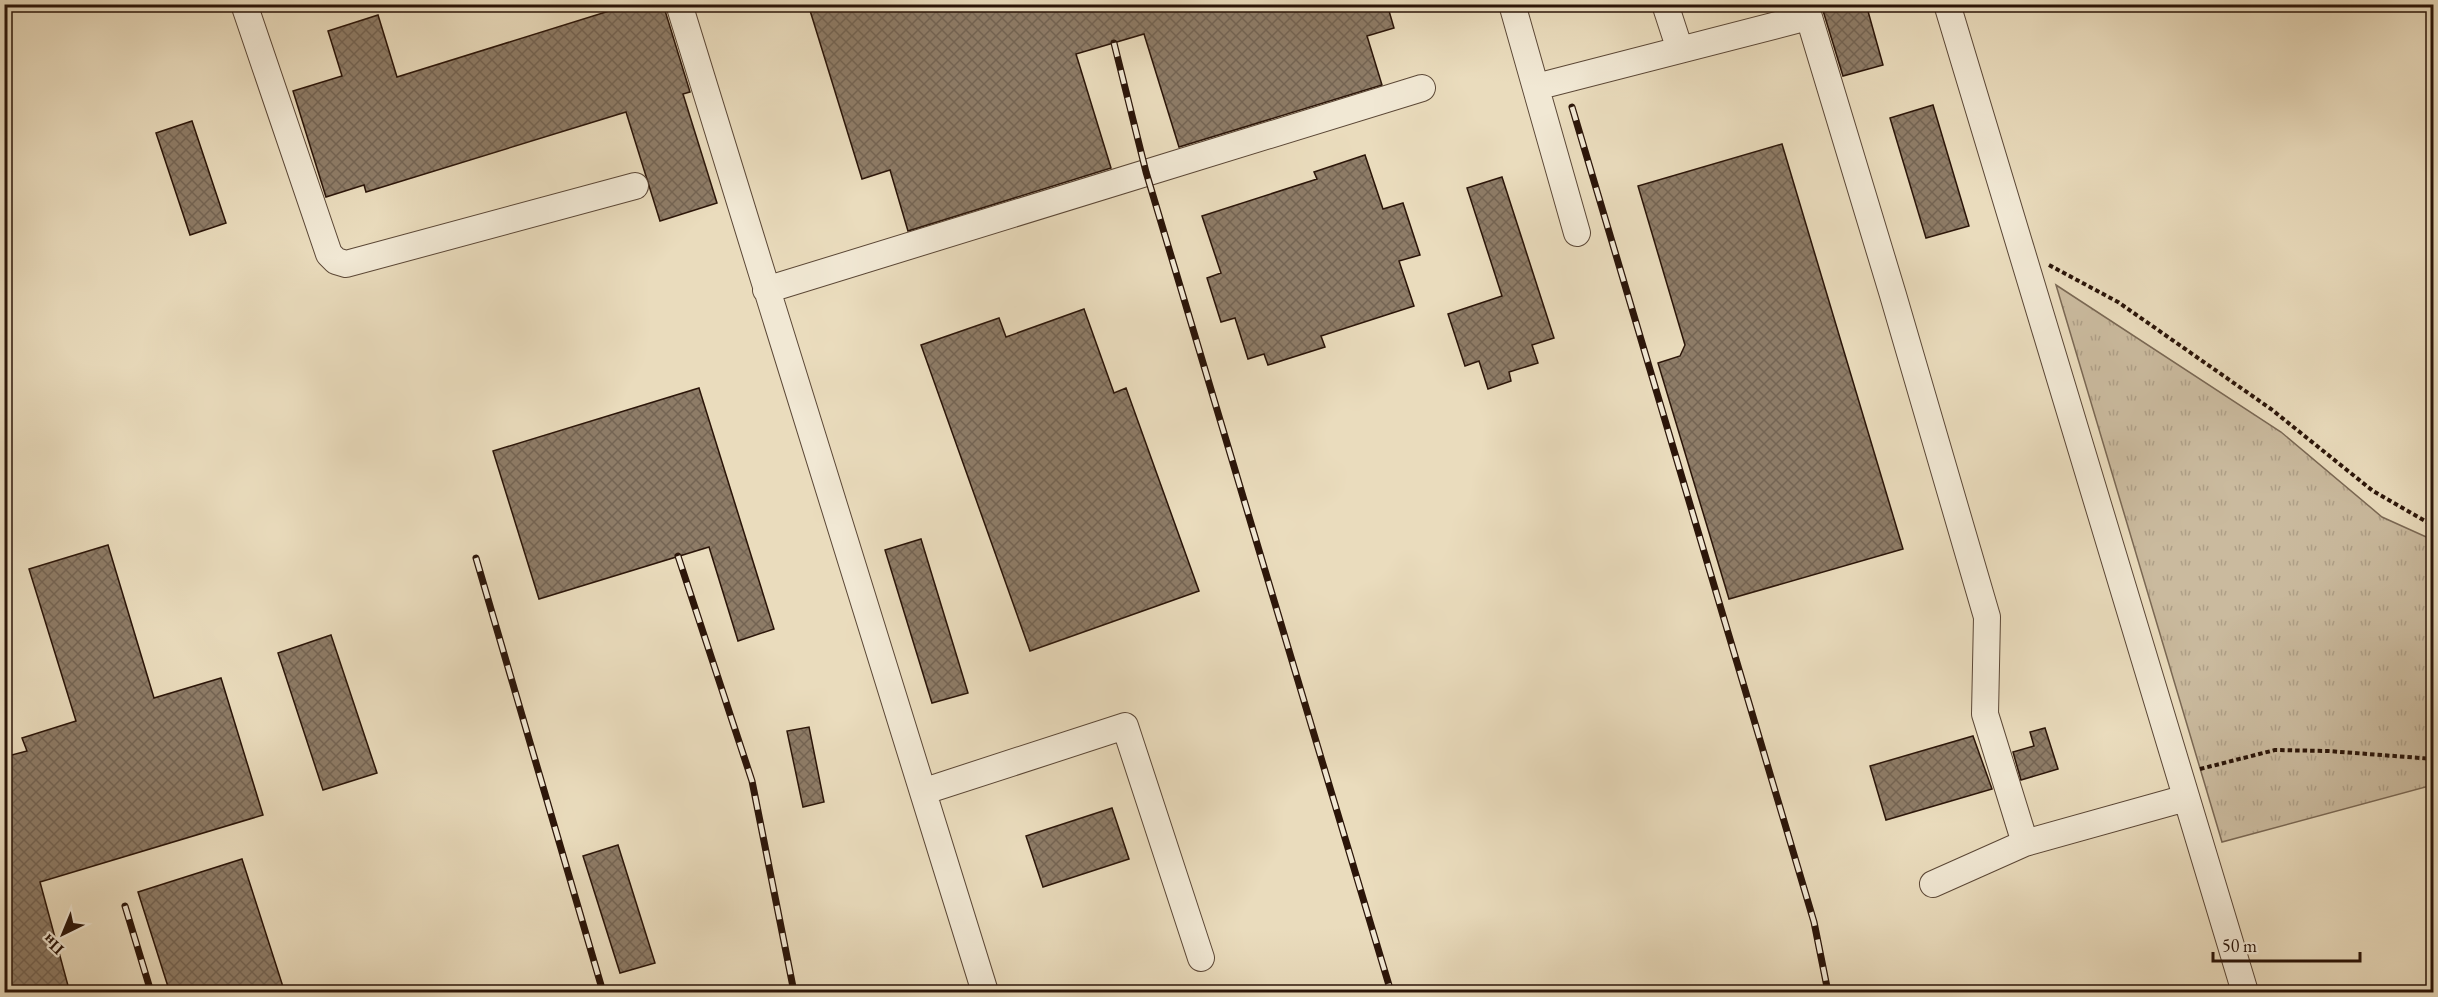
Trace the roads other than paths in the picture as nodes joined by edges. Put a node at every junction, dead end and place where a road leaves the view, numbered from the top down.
1 (243, 4) edge
2 (679, 4) edge
3 (1512, 4) edge
4 (1665, 4) edge
5 (1947, 4) edge
6 (1806, 11) edge
7 (1680, 50) junction
8 (1536, 87) junction
9 (1422, 88) dead end
10 (635, 186) dead end
11 (1576, 233) dead end
12 (766, 290) junction
13 (2183, 786) junction
14 (925, 791) junction
15 (2025, 843) junction
16 (1933, 884) dead end
17 (1201, 958) dead end
18 (986, 993) edge
19 (2245, 993) edge

1 - 10 lane
2 - 12 lane
3 - 8 lane
4 - 7 lane
5 - 13 lane
6 - 7 lane
6 - 15 lane
7 - 8 lane
8 - 11 lane
9 - 12 lane
12 - 14 lane
13 - 15 lane
13 - 19 lane
14 - 17 lane
14 - 18 lane
15 - 16 lane

